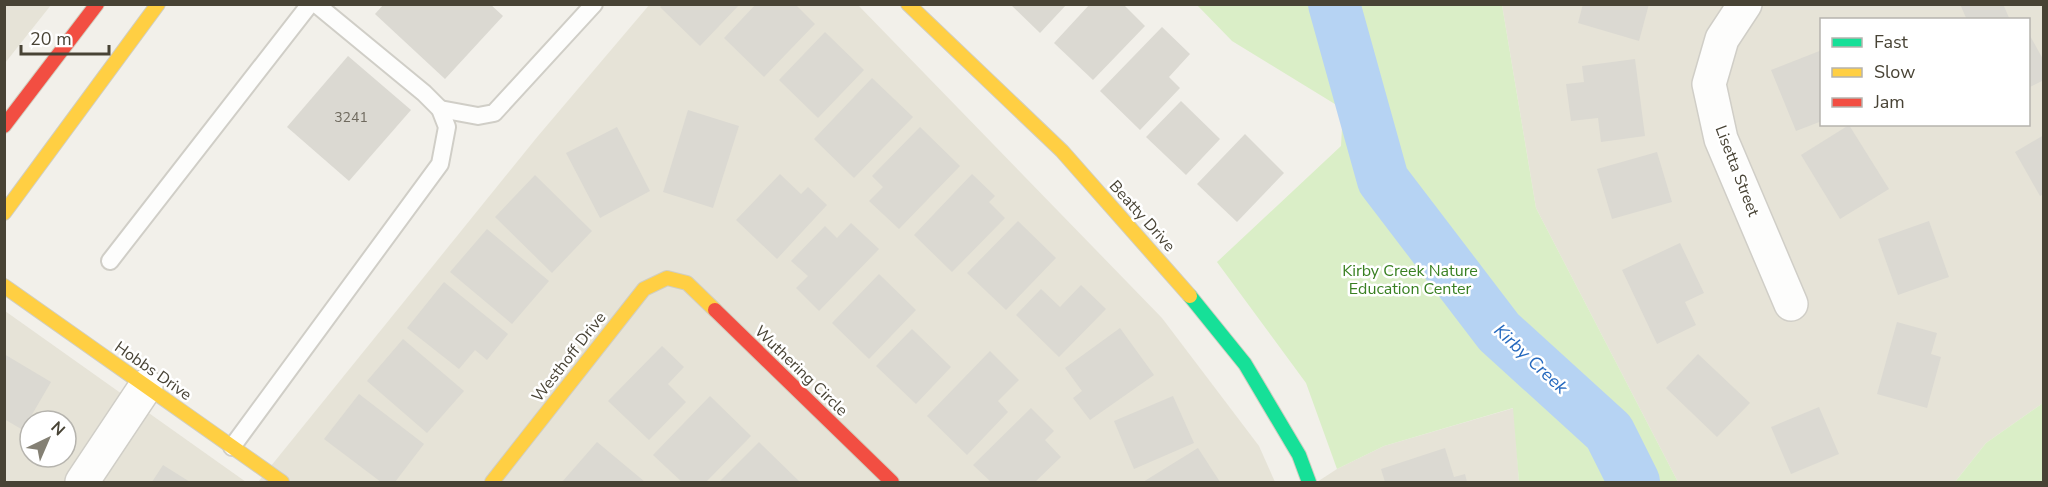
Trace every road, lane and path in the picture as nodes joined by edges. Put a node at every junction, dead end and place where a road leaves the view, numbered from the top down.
1 (97, 4) edge
2 (158, 4) edge
3 (310, 4) edge
4 (316, 4) edge
5 (594, 4) edge
6 (908, 4) edge
7 (1745, 4) edge
8 (440, 109) junction
9 (4, 126) edge
10 (4, 213) edge
11 (110, 261) dead end
12 (687, 283) joint
13 (4, 286) edge
14 (1791, 304) dead end
15 (146, 386) junction
16 (232, 447) junction
17 (82, 483) edge
18 (282, 483) edge
19 (492, 483) edge
20 (892, 483) edge
21 (1309, 483) edge

1 - 9 street
2 - 10 street
3 - 11 lane
4 - 8 lane
5 - 8 lane
6 - 21 street, Beatty Drive
7 - 14 street, Lisetta Street
8 - 16 lane
12 - 19 street, Westhoff Drive
12 - 20 street, Wuthering Circle
13 - 15 street, Hobbs Drive
15 - 16 street, Hobbs Drive
15 - 17 street
16 - 18 street, Hobbs Drive

